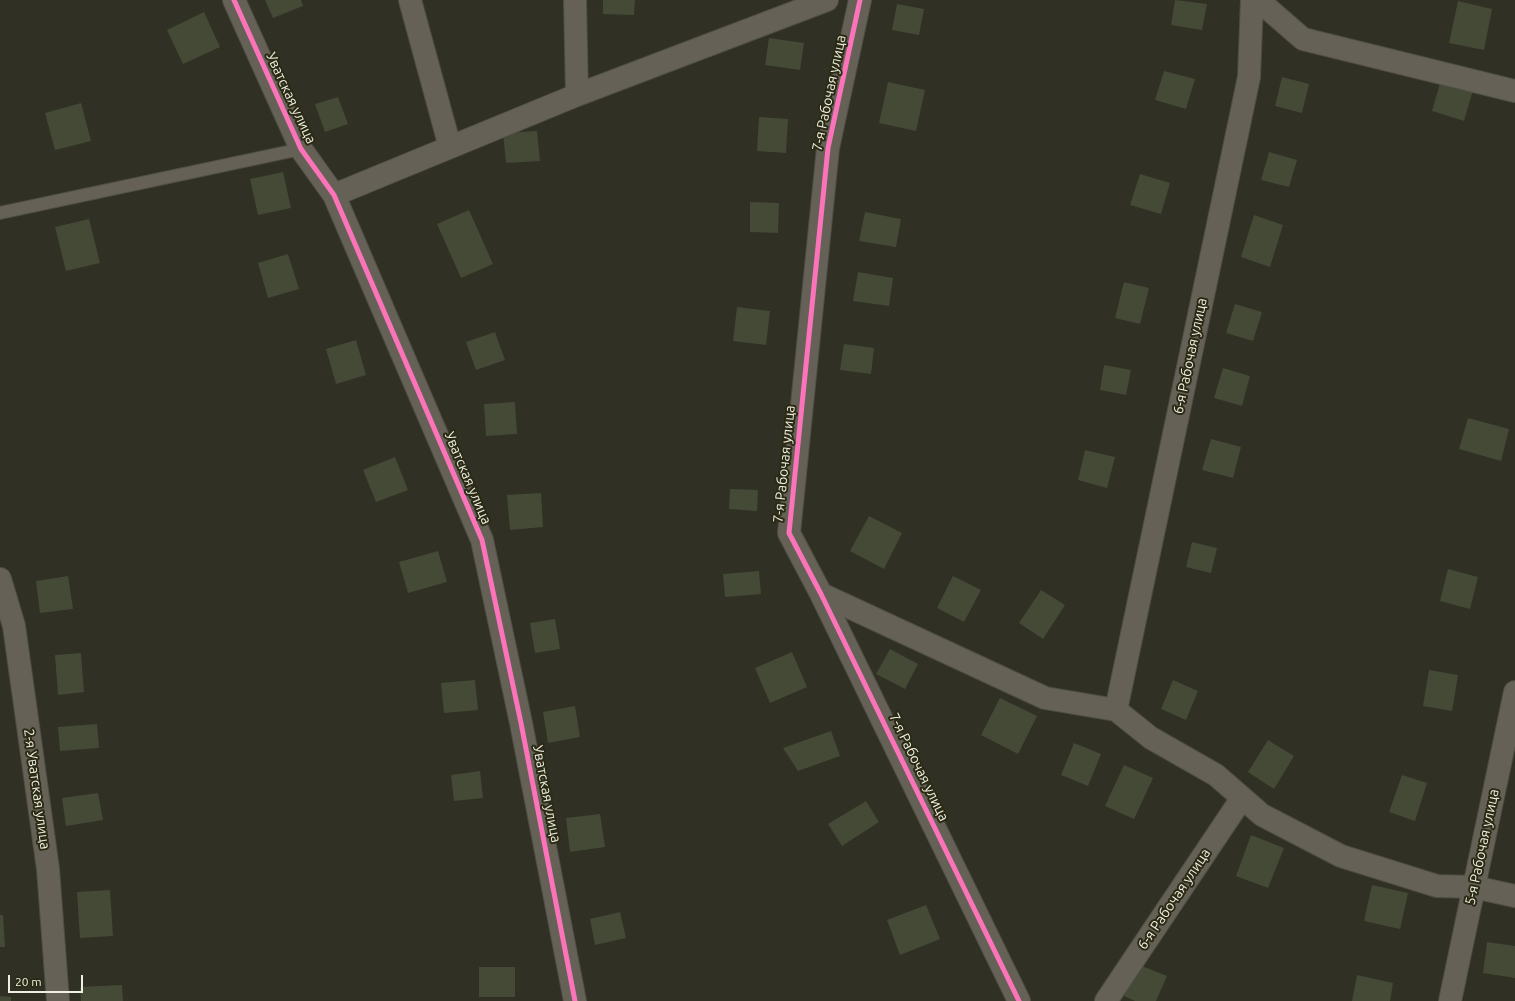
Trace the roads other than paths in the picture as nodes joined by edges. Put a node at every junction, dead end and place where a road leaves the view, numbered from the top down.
1 (234, 0) edge
2 (410, 0) edge
3 (575, 0) edge
4 (827, 0) edge
5 (860, 0) edge
6 (1252, 0) edge
7 (1258, 0) edge
8 (1515, 91) edge
9 (577, 95) junction
10 (450, 147) junction
11 (300, 149) junction
12 (334, 195) junction
13 (0, 213) edge
14 (0, 579) edge
15 (821, 594) junction
16 (1515, 692) edge
17 (1116, 710) junction
18 (1242, 798) junction
19 (1474, 887) junction
20 (1515, 896) edge
21 (58, 1001) edge
22 (575, 1001) edge
23 (1019, 1001) edge
24 (1106, 1001) edge
25 (1450, 1001) edge

1 - 11 street, Уватская улица
2 - 10 street
3 - 9 street
4 - 9 street
5 - 15 street, 7-я Рабочая улица
6 - 17 street, 6-я Рабочая улица
7 - 8 street
9 - 10 street
10 - 12 street
11 - 12 street, Уватская улица
11 - 13 lane
12 - 22 street, Уватская улица
14 - 21 street, 2-я Уватская улица
15 - 17 street
15 - 23 street, 7-я Рабочая улица
16 - 19 street, 5-я Рабочая улица
17 - 18 street
18 - 19 street
18 - 24 street, 6-я Рабочая улица
19 - 20 street
19 - 25 street, 5-я Рабочая улица

